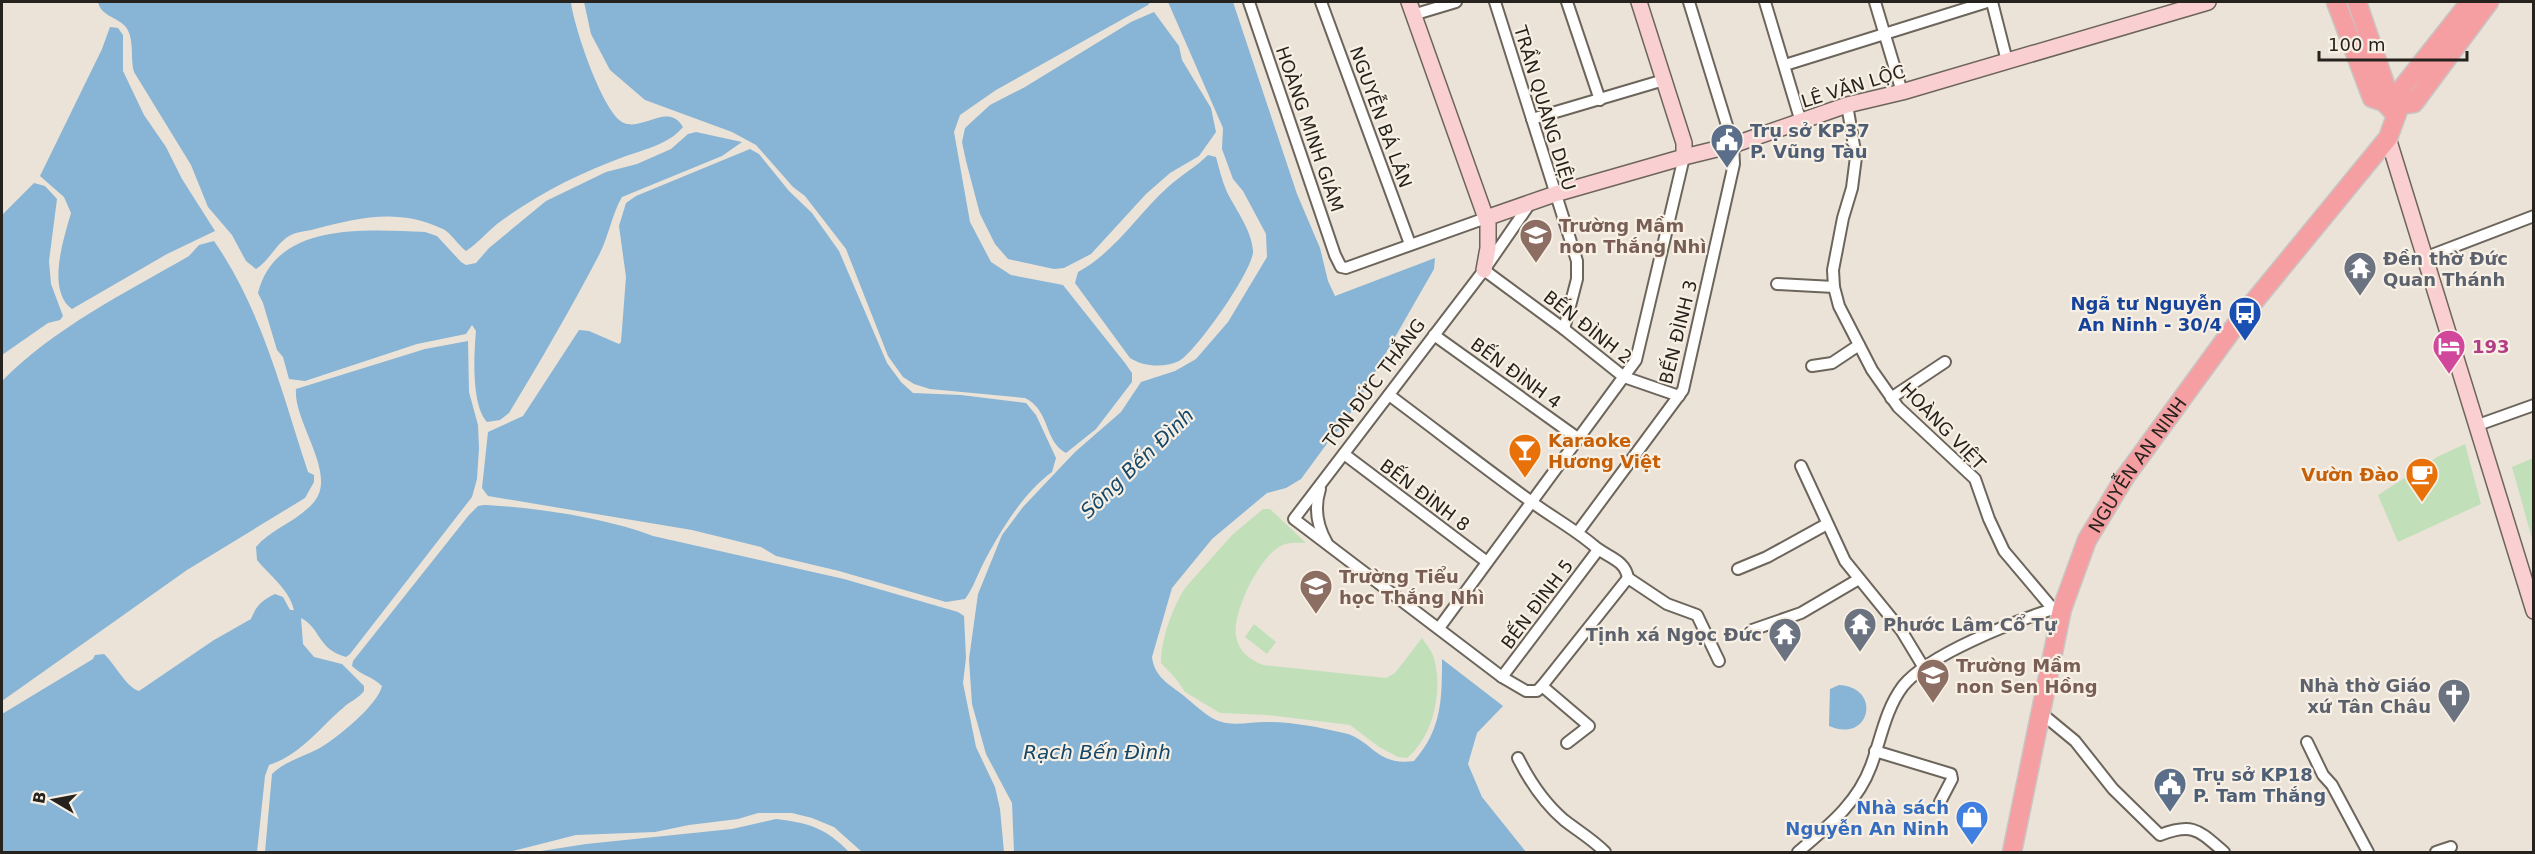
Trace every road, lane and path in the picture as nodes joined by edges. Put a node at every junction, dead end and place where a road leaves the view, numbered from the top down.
1 (1249, 2) edge
2 (1321, 2) edge
3 (1456, 2) edge
4 (1495, 2) edge
5 (1567, 2) edge
6 (1638, 2) edge
7 (1689, 2) edge
8 (1765, 2) edge
9 (1875, 2) edge
10 (1987, 2) edge
11 (1992, 2) edge
12 (2208, 2) edge
13 (2336, 2) edge
14 (2357, 2) edge
15 (2470, 2) edge
16 (2489, 2) edge
17 (1413, 8) edge
18 (1886, 34) junction
19 (2007, 61) junction
20 (1785, 65) junction
21 (1664, 80) junction
22 (1902, 92) junction
23 (1600, 100) junction
24 (1847, 105) junction
25 (2393, 107) junction
26 (1533, 119) junction
27 (1801, 122) junction
28 (2388, 138) junction
29 (1732, 146) junction
30 (1684, 157) junction
31 (1555, 194) junction
32 (1531, 202) junction
33 (2534, 216) edge
34 (1486, 218) junction
35 (1410, 244) junction
36 (2424, 258) junction
37 (1341, 267) joint
38 (1484, 270) junction
39 (1777, 284) dead end
40 (1834, 287) junction
41 (1564, 329) junction
42 (1434, 335) junction
43 (1859, 345) junction
44 (1945, 362) dead end
45 (1812, 366) dead end
46 (1624, 377) junction
47 (1389, 395) junction
48 (1679, 396) junction
49 (1891, 398) junction
50 (2534, 405) edge
51 (2478, 425) junction
52 (1579, 439) junction
53 (1344, 454) junction
54 (1801, 466) dead end
55 (1322, 483) junction
56 (1532, 502) junction
57 (1827, 524) junction
58 (1578, 532) junction
59 (1328, 544) junction
60 (1598, 550) junction
61 (1487, 562) junction
62 (1738, 569) dead end
63 (1628, 578) junction
64 (1859, 579) junction
65 (2057, 609) junction
66 (2534, 612) edge
67 (1439, 628) junction
68 (1752, 630) dead end
69 (1719, 661) dead end
70 (1924, 668) junction
71 (1502, 677) junction
72 (1542, 686) junction
73 (2041, 713) junction
74 (2307, 742) dead end
75 (1567, 743) dead end
76 (1875, 751) junction
77 (1518, 758) dead end
78 (1940, 802) dead end
79 (2451, 847) dead end
80 (1605, 852) edge
81 (1797, 852) edge
82 (2012, 852) edge
83 (2224, 852) edge
84 (2368, 852) edge
85 (2436, 852) edge

1 - 37 street, HOÀNG MINH GIÁM
2 - 35 street, NGUYỄN BÁ LÂN
3 - 17 street
4 - 26 street, TRẦN QUANG DIỆU
5 - 23 street
6 - 21 street
7 - 29 street, BẾN ĐÌNH 3
8 - 20 street
9 - 18 street
10 - 18 street
11 - 19 street
12 - 19 street, LÊ VĂN LỘC
13 - 25 main road
14 - 25 main road
15 - 25 main road
16 - 25 main road
17 - 34 street
18 - 20 street
18 - 22 street
19 - 22 street, LÊ VĂN LỘC
20 - 27 street
21 - 23 street
21 - 30 street
22 - 24 street, LÊ VĂN LỘC
23 - 26 street
24 - 27 street, LÊ VĂN LỘC
24 - 40 street, HOÀNG VIỆT
25 - 28 main road
26 - 31 street, TRẦN QUANG DIỆU
27 - 29 street, LÊ VĂN LỘC
28 - 36 street
28 - 65 main road, NGUYỄN AN NINH
29 - 30 street, LÊ VĂN LỘC
29 - 48 street, BẾN ĐÌNH 3
30 - 31 street, LÊ VĂN LỘC
30 - 46 street
31 - 32 street, LÊ VĂN LỘC
31 - 41 street, TRẦN QUANG DIỆU
32 - 34 street, LÊ VĂN LỘC
32 - 38 street, TÔN ĐỨC THẮNG
33 - 36 street
34 - 35 street, LÊ VĂN LỘC
34 - 38 street
35 - 37 street, LÊ VĂN LỘC
36 - 51 street
38 - 41 street, BẾN ĐÌNH 2
38 - 42 street, TÔN ĐỨC THẮNG
39 - 40 street
40 - 43 street, HOÀNG VIỆT
41 - 46 street, BẾN ĐÌNH 2
42 - 47 street, TÔN ĐỨC THẮNG
42 - 52 street, BẾN ĐÌNH 4
43 - 45 street
43 - 49 street, HOÀNG VIỆT
44 - 49 street
46 - 48 street, BẾN ĐÌNH 2
46 - 52 street
47 - 53 street, TÔN ĐỨC THẮNG
47 - 56 street
48 - 58 street, BẾN ĐÌNH 3
49 - 65 street, HOÀNG VIỆT
50 - 51 street
51 - 66 street
52 - 56 street
53 - 55 street, TÔN ĐỨC THẮNG
53 - 61 street, BẾN ĐÌNH 8
54 - 57 street
55 - 59 street
55 - 59 street, TÔN ĐỨC THẮNG
56 - 58 street
56 - 61 street
57 - 62 street
57 - 64 street
58 - 60 street
59 - 67 street
60 - 63 street
60 - 71 street, BẾN ĐÌNH 5
61 - 67 street
63 - 69 street
63 - 72 street
64 - 68 street
64 - 70 street
65 - 70 street
65 - 73 main road, NGUYỄN AN NINH
67 - 71 street
70 - 76 street
71 - 72 street
72 - 75 street
73 - 82 main road, NGUYỄN AN NINH
73 - 83 street
74 - 84 street
76 - 78 street
76 - 81 street
77 - 80 street
79 - 85 street

